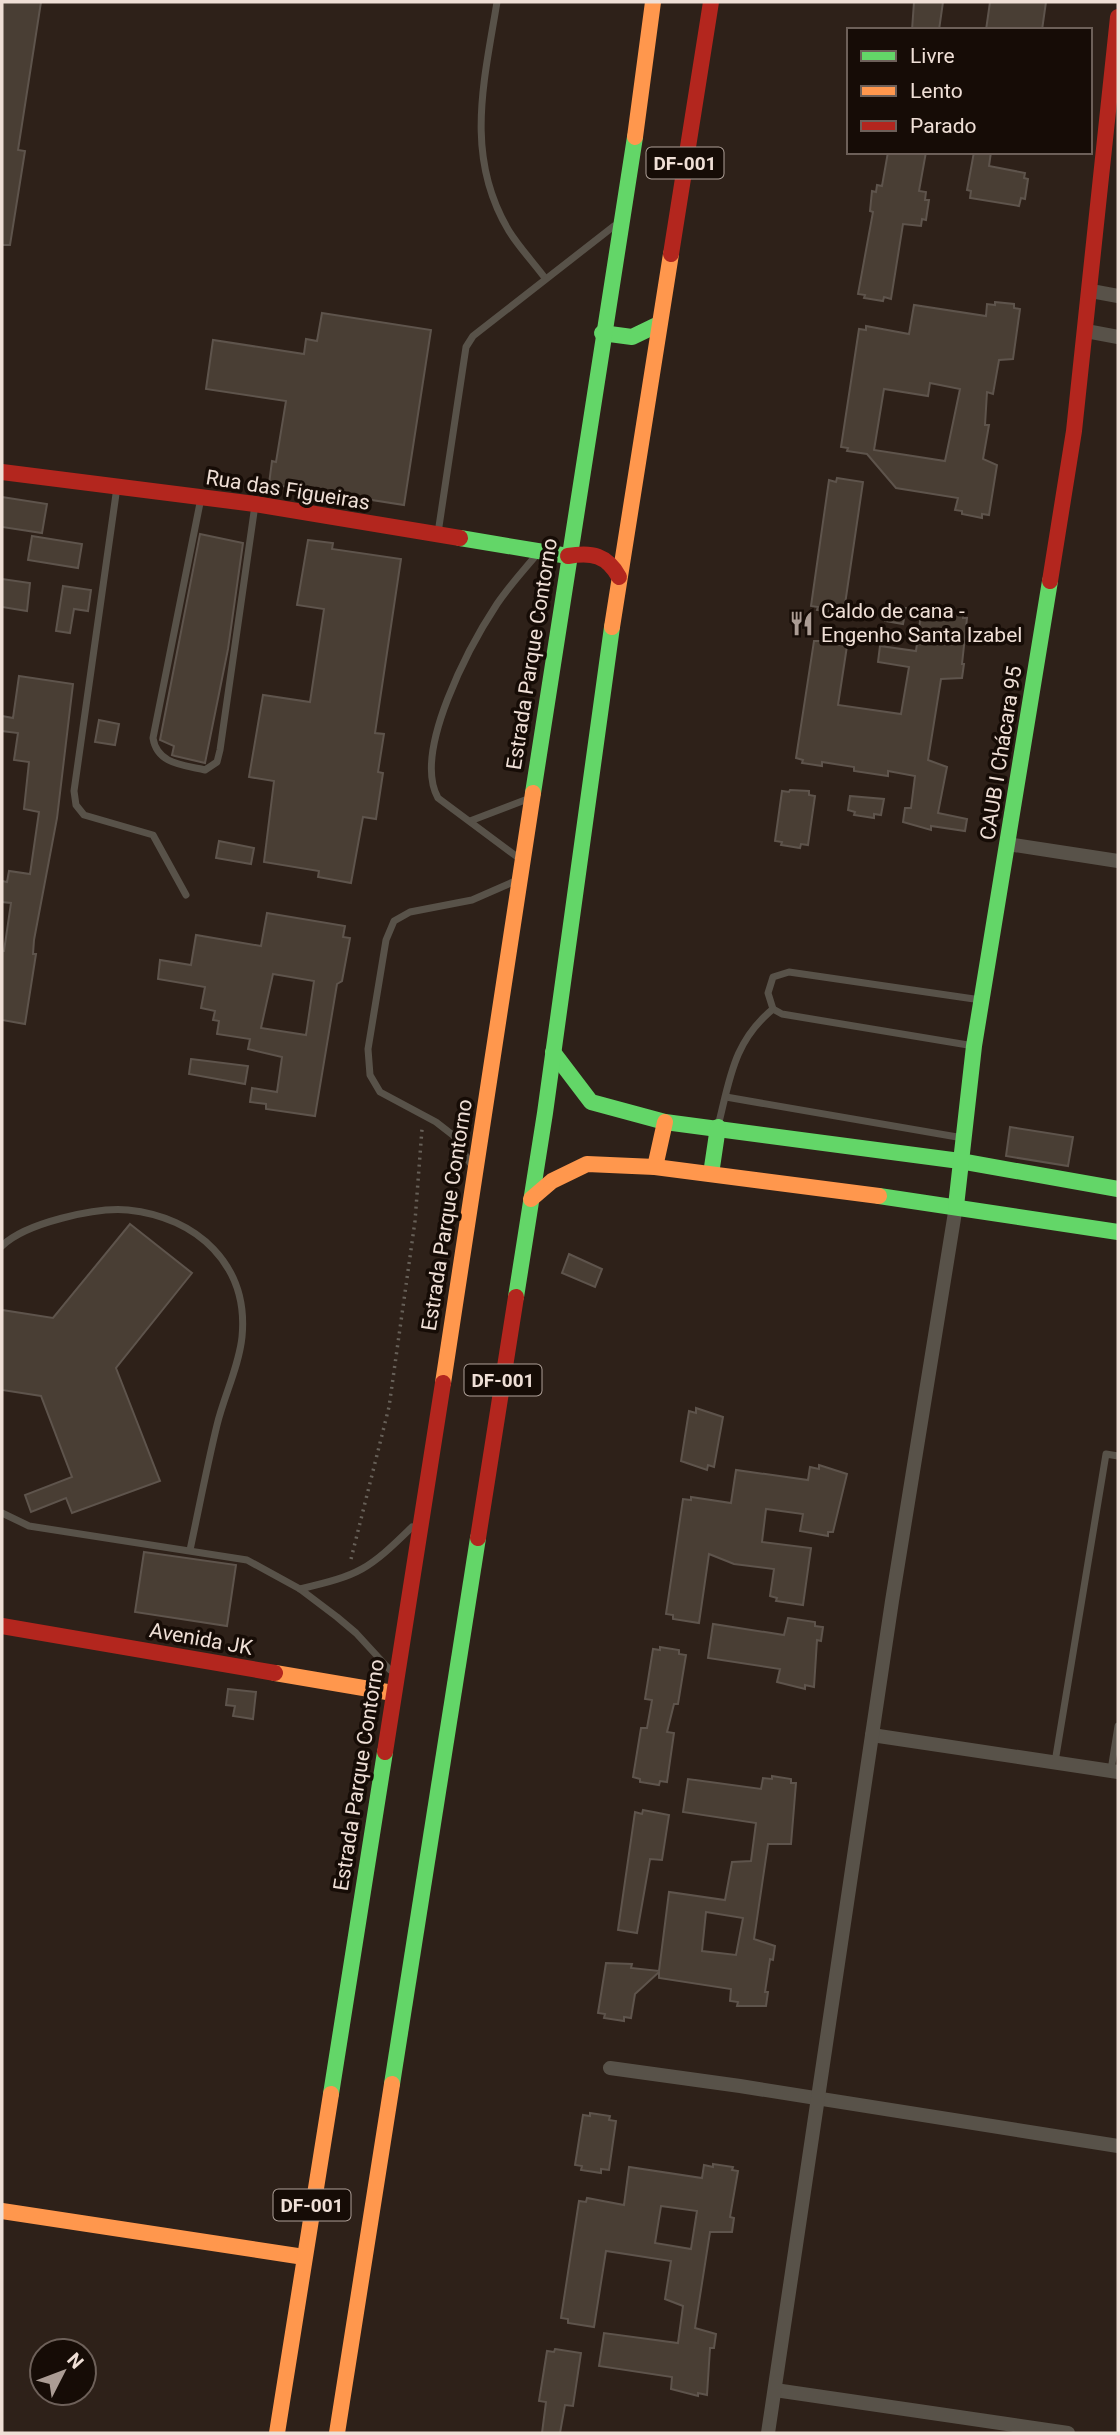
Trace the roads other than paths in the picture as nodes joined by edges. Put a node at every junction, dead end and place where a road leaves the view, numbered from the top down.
1 (497, 2) edge
2 (653, 2) edge
3 (711, 2) edge
4 (1118, 17) edge
5 (1117, 42) edge
6 (622, 220) junction
7 (545, 278) junction
8 (1091, 291) junction
9 (1118, 296) edge
10 (659, 324) junction
11 (1086, 331) junction
12 (602, 333) junction
13 (1118, 337) edge
14 (2, 472) edge
15 (117, 486) junction
16 (201, 497) junction
17 (256, 504) junction
18 (438, 537) junction
19 (538, 553) junction
20 (568, 556) junction
21 (619, 577) junction
22 (531, 798) junction
23 (470, 821) junction
24 (1008, 844) junction
25 (522, 860) junction
26 (1118, 861) edge
27 (519, 879) junction
28 (186, 895) dead end
29 (982, 1000) junction
30 (773, 1009) junction
31 (974, 1046) junction
32 (553, 1052) junction
33 (726, 1097) junction
34 (665, 1122) junction
35 (718, 1127) junction
36 (964, 1139) junction
37 (960, 1161) junction
38 (655, 1167) junction
39 (476, 1172) junction
40 (711, 1174) junction
41 (1118, 1189) edge
42 (531, 1199) junction
43 (956, 1206) junction
44 (1118, 1232) edge
45 (2, 1246) edge
46 (1118, 1456) edge
47 (2, 1513) edge
48 (420, 1519) junction
49 (190, 1550) junction
50 (300, 1589) junction
51 (2, 1626) edge
52 (394, 1684) junction
53 (1118, 1726) edge
54 (872, 1735) junction
55 (1055, 1762) junction
56 (1115, 1771) edge
57 (610, 2068) dead end
58 (819, 2099) junction
59 (1118, 2146) edge
60 (2, 2211) edge
61 (304, 2257) junction
62 (775, 2390) junction
63 (277, 2433) edge
64 (337, 2433) edge
65 (768, 2433) edge
66 (1068, 2433) edge

1 - 7 lane
2 - 6 main road, Estrada Parque Contorno / DF-001
3 - 10 main road, DF-001
4 - 5 main road, CAUB I Chácara 95
5 - 8 main road, CAUB I Chácara 95
6 - 7 lane
6 - 12 main road, Estrada Parque Contorno / DF-001
7 - 18 lane
8 - 9 street
8 - 11 main road, CAUB I Chácara 95
10 - 12 main road
10 - 21 main road, DF-001
11 - 13 street
11 - 24 main road, CAUB I Chácara 95
12 - 20 main road, Estrada Parque Contorno / DF-001
14 - 15 main road, Rua das Figueiras
15 - 16 main road, Rua das Figueiras
15 - 28 lane
16 - 17 main road, Rua das Figueiras
16 - 17 lane
17 - 18 main road, Rua das Figueiras
18 - 19 main road, Rua das Figueiras
19 - 20 main road, Rua das Figueiras
19 - 23 lane
20 - 21 main road, Rua das Figueiras
20 - 22 main road, Estrada Parque Contorno / DF-001
21 - 32 main road, DF-001
22 - 23 lane
22 - 25 main road, Estrada Parque Contorno / DF-001
23 - 25 lane
24 - 26 street
24 - 29 main road, CAUB I Chácara 95
25 - 27 main road, Estrada Parque Contorno / DF-001
27 - 39 main road, Estrada Parque Contorno / DF-001
27 - 39 lane
29 - 30 lane
29 - 31 main road, CAUB I Chácara 95
30 - 31 lane
30 - 33 lane
31 - 36 main road, CAUB I Chácara 95
32 - 34 main road
32 - 42 main road, DF-001
33 - 35 lane
33 - 36 lane
34 - 35 main road
34 - 38 main road
35 - 37 main road
35 - 40 main road
36 - 37 main road, CAUB I Chácara 95
37 - 41 main road
37 - 43 main road, CAUB I Chácara 95
38 - 40 main road
38 - 42 main road
39 - 48 main road, Estrada Parque Contorno / DF-001
40 - 43 main road
42 - 64 main road, DF-001
43 - 44 main road
43 - 54 street
45 - 49 lane
46 - 55 lane
47 - 49 lane
48 - 50 lane
48 - 52 main road, Estrada Parque Contorno / DF-001
49 - 50 lane
50 - 52 lane
51 - 52 main road, Avenida JK
52 - 61 main road, Estrada Parque Contorno / DF-001
53 - 56 lane
54 - 55 street
54 - 58 street
55 - 56 street
57 - 58 street
58 - 59 street
58 - 62 street
60 - 61 main road
61 - 63 main road, Estrada Parque Contorno / DF-001
62 - 65 street
62 - 66 street

